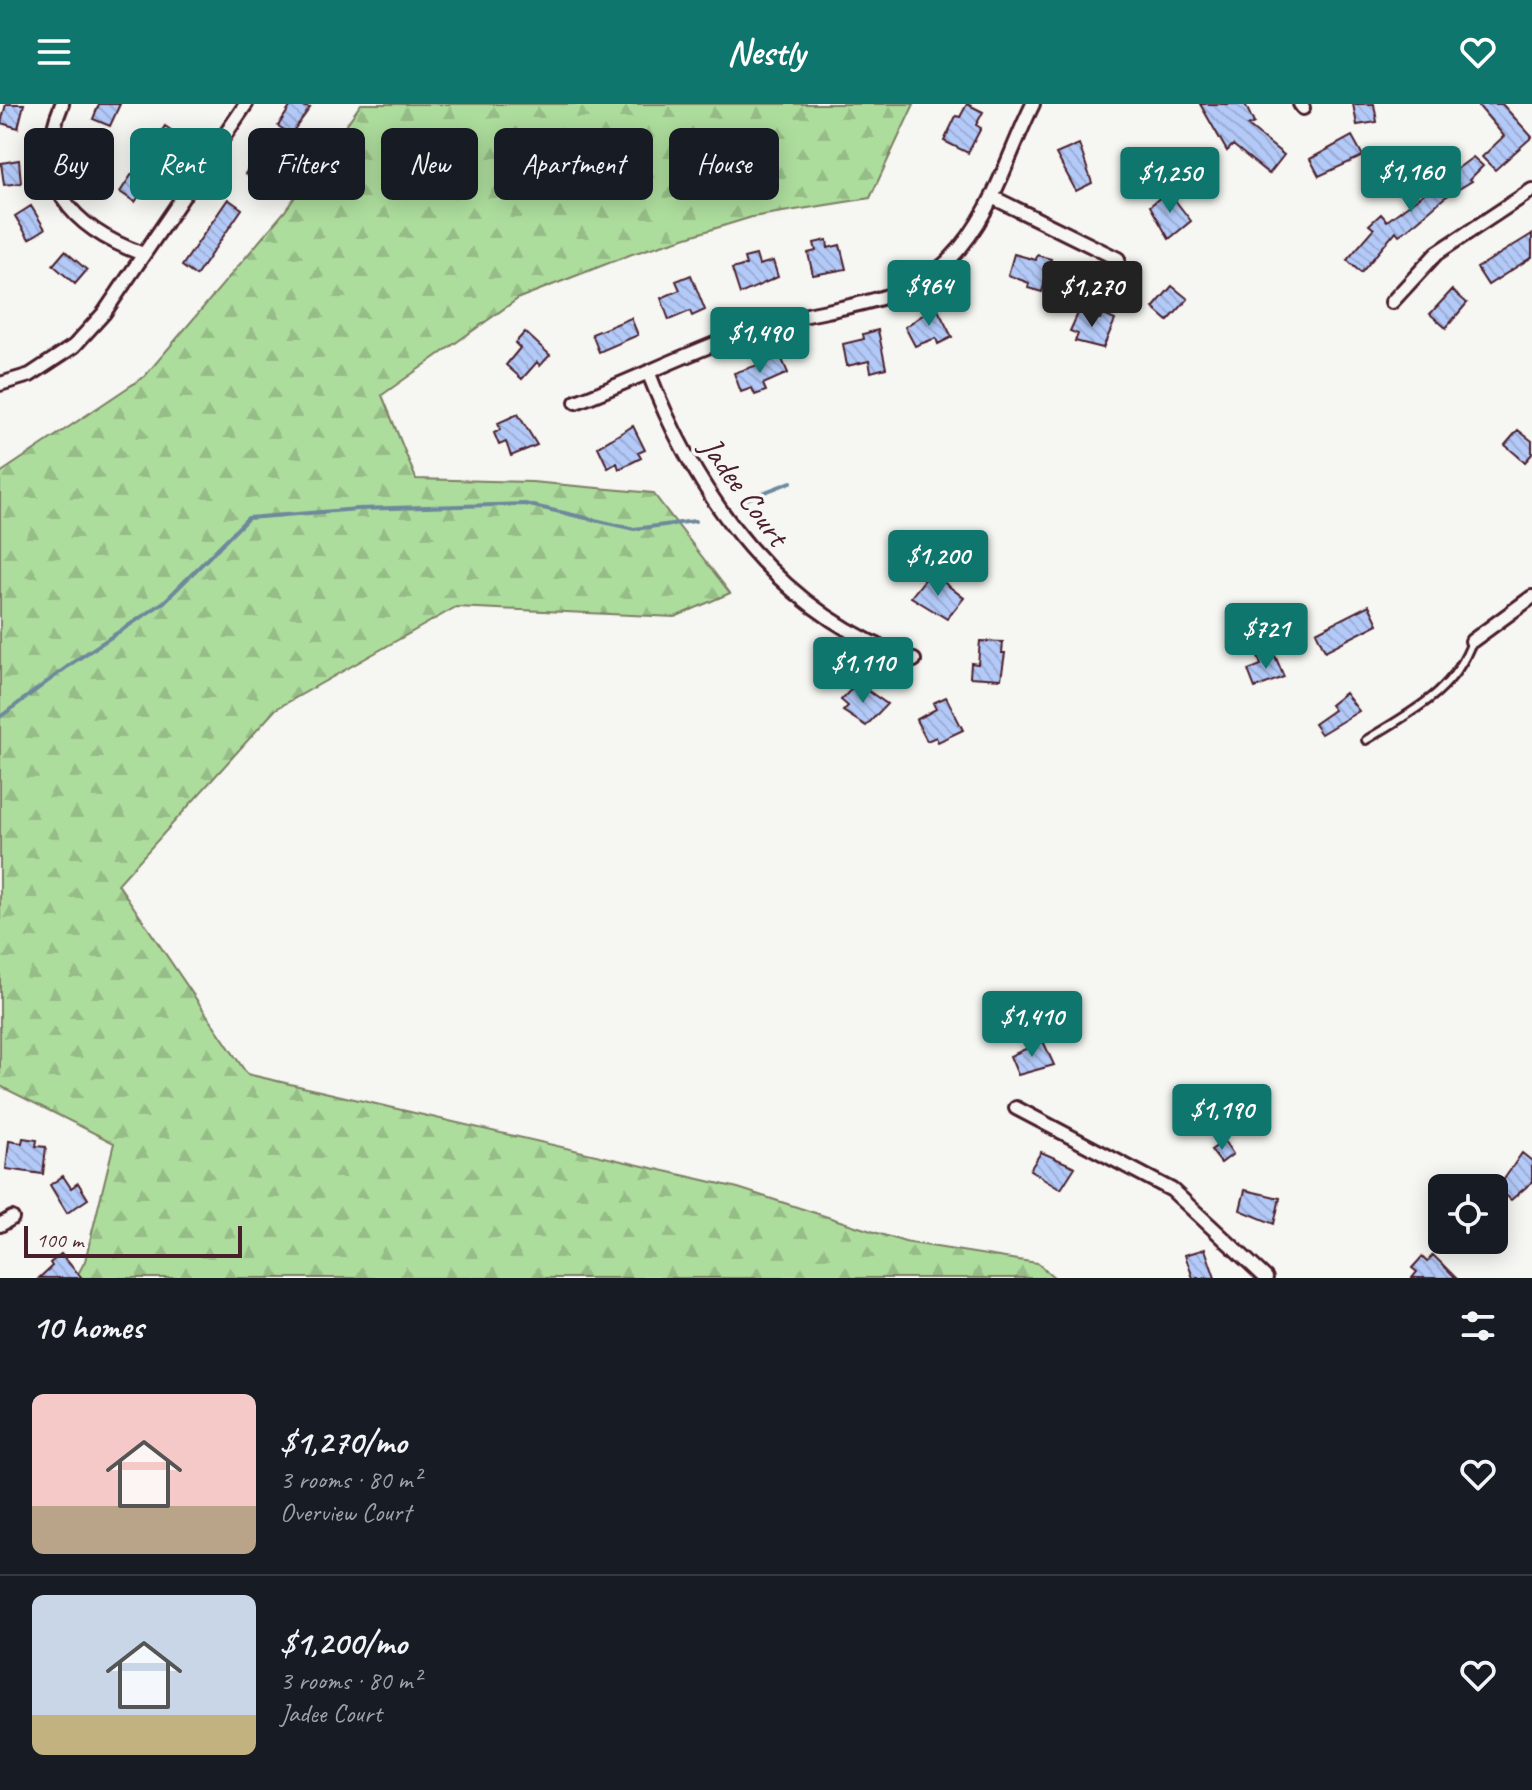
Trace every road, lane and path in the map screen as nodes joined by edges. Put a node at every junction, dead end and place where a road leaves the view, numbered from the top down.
1 (62, 104) edge
2 (246, 104) edge
3 (1033, 104) edge
4 (1532, 190) edge
5 (992, 197) junction
6 (143, 254) junction
7 (1118, 259) dead end
8 (1392, 302) dead end
9 (649, 374) junction
10 (0, 384) edge
11 (576, 402) dead end
12 (1532, 597) edge
13 (1472, 641) joint
14 (914, 660) dead end
15 (1366, 740) dead end
16 (1016, 1108) dead end
17 (12, 1218) dead end
18 (0, 1225) edge
19 (1266, 1278) edge

1 - 6 street
2 - 6 street
3 - 5 street
4 - 8 street
5 - 7 street
5 - 9 street
6 - 10 street
9 - 11 street
9 - 14 street, Jadee Court
12 - 13 street
13 - 15 lane
16 - 19 street
17 - 18 street

